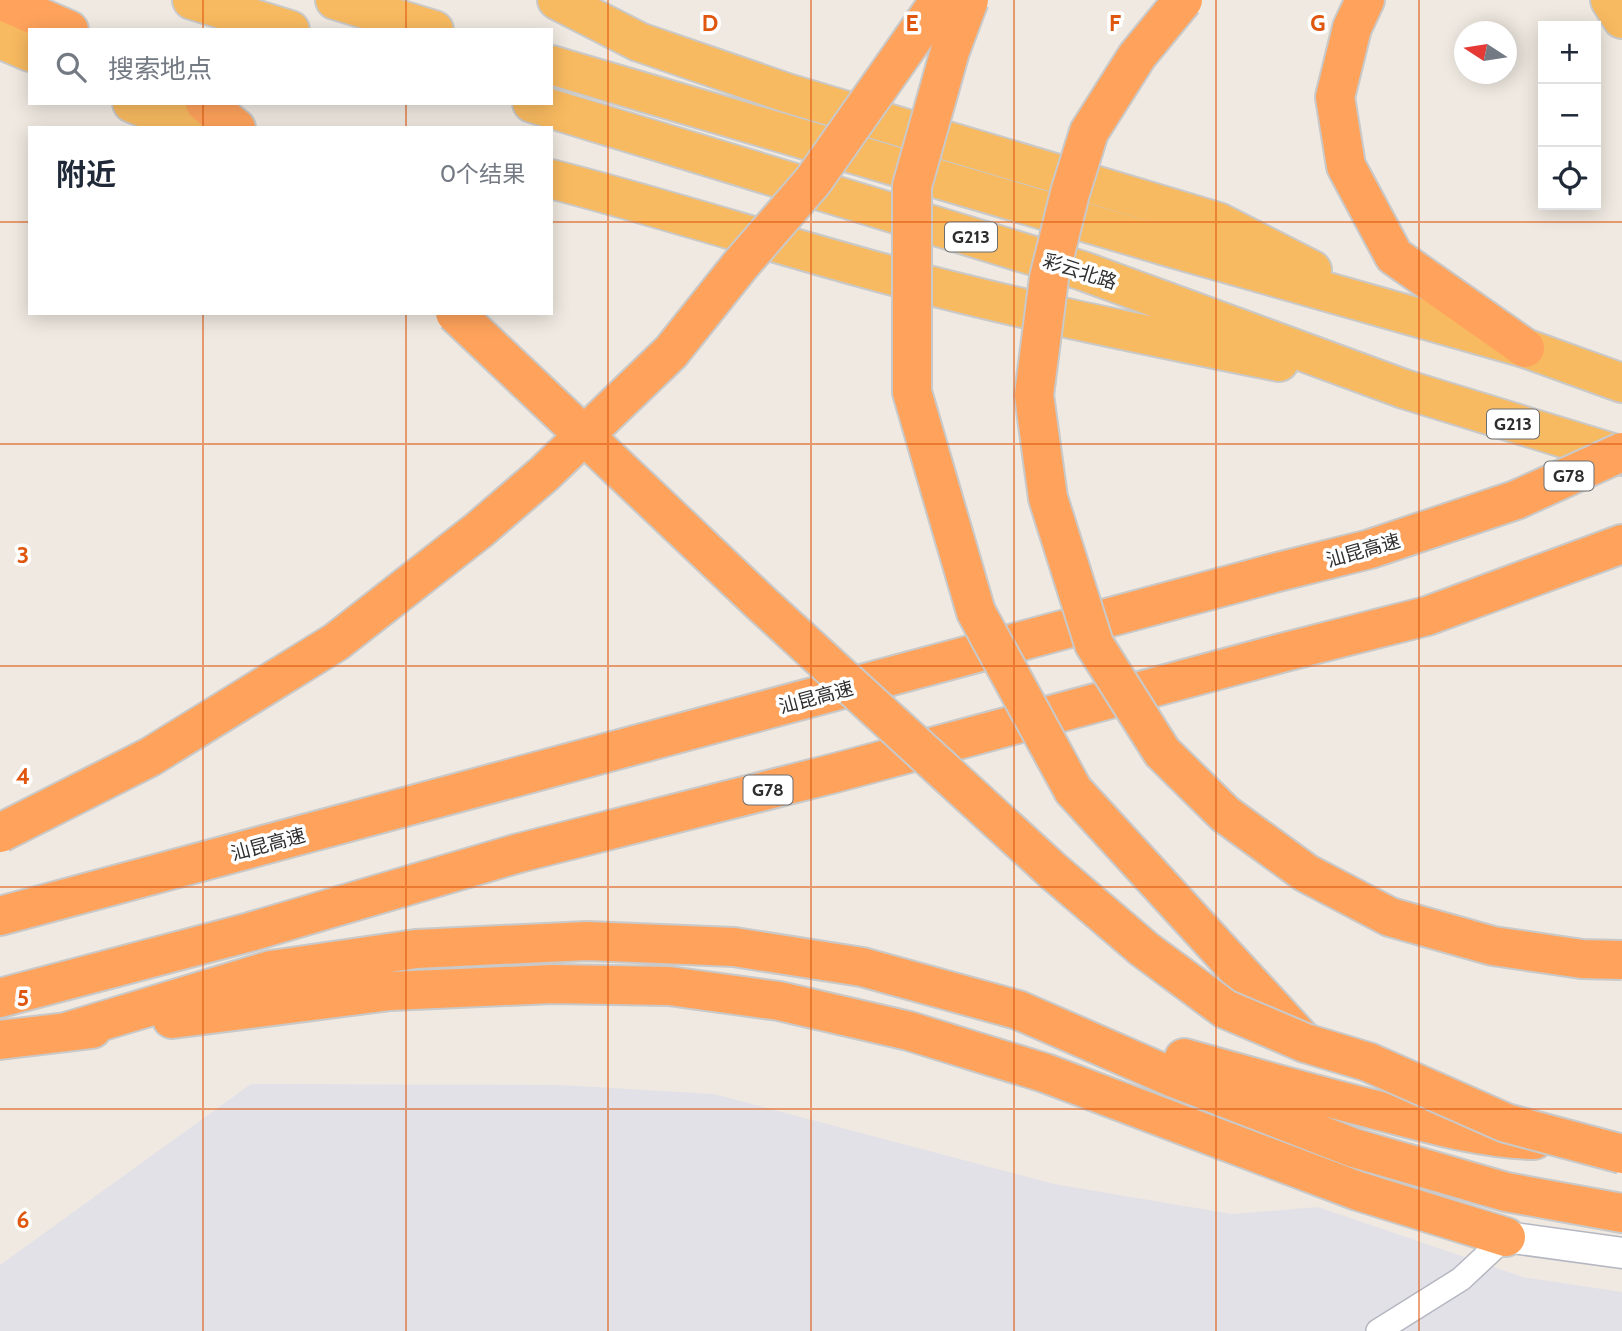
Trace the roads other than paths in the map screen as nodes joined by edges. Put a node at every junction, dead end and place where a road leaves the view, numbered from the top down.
1 (0, 0) edge
2 (192, 0) edge
3 (335, 0) edge
4 (557, 0) edge
5 (940, 0) edge
6 (970, 0) edge
7 (1183, 0) edge
8 (1365, 0) edge
9 (1610, 0) edge
10 (1622, 19) edge
11 (64, 28) edge
12 (283, 28) edge
13 (427, 28) edge
14 (0, 39) edge
15 (28, 51) edge
16 (553, 66) edge
17 (137, 105) edge
18 (207, 105) edge
19 (538, 105) edge
20 (190, 126) edge
21 (234, 126) edge
22 (553, 180) edge
23 (1385, 309) junction
24 (457, 315) edge
25 (1525, 348) junction
26 (1622, 383) edge
27 (1404, 389) junction
28 (1622, 454) edge
29 (1622, 544) edge
30 (0, 833) edge
31 (0, 916) edge
32 (1622, 960) edge
33 (0, 998) edge
34 (1018, 1010) junction
35 (66, 1032) junction
36 (0, 1040) edge
37 (1305, 1043) junction
38 (1622, 1141) edge
39 (1622, 1154) edge
40 (1622, 1213) edge
41 (1506, 1237) junction
42 (1622, 1253) edge
43 (1378, 1331) edge

1 - 11 highway
2 - 12 highway
3 - 13 highway
4 - 23 highway
5 - 30 highway, bridge
6 - 37 highway, bridge
7 - 32 highway, bridge
8 - 25 highway
9 - 10 highway
14 - 15 highway
16 - 23 highway, G213
17 - 20 highway
18 - 21 highway
19 - 27 highway, 彩云北路 / G213
22 - 27 highway
23 - 25 highway, G213
24 - 37 highway, bridge
25 - 26 highway, G213
27 - 28 highway, 彩云北路 / G213
28 - 31 highway, 汕昆高速 / G78, bridge
29 - 33 highway, G78
34 - 35 highway
34 - 38 highway, bridge
34 - 40 highway
35 - 36 highway
35 - 41 highway
37 - 39 highway, bridge
41 - 42 street
41 - 43 street

